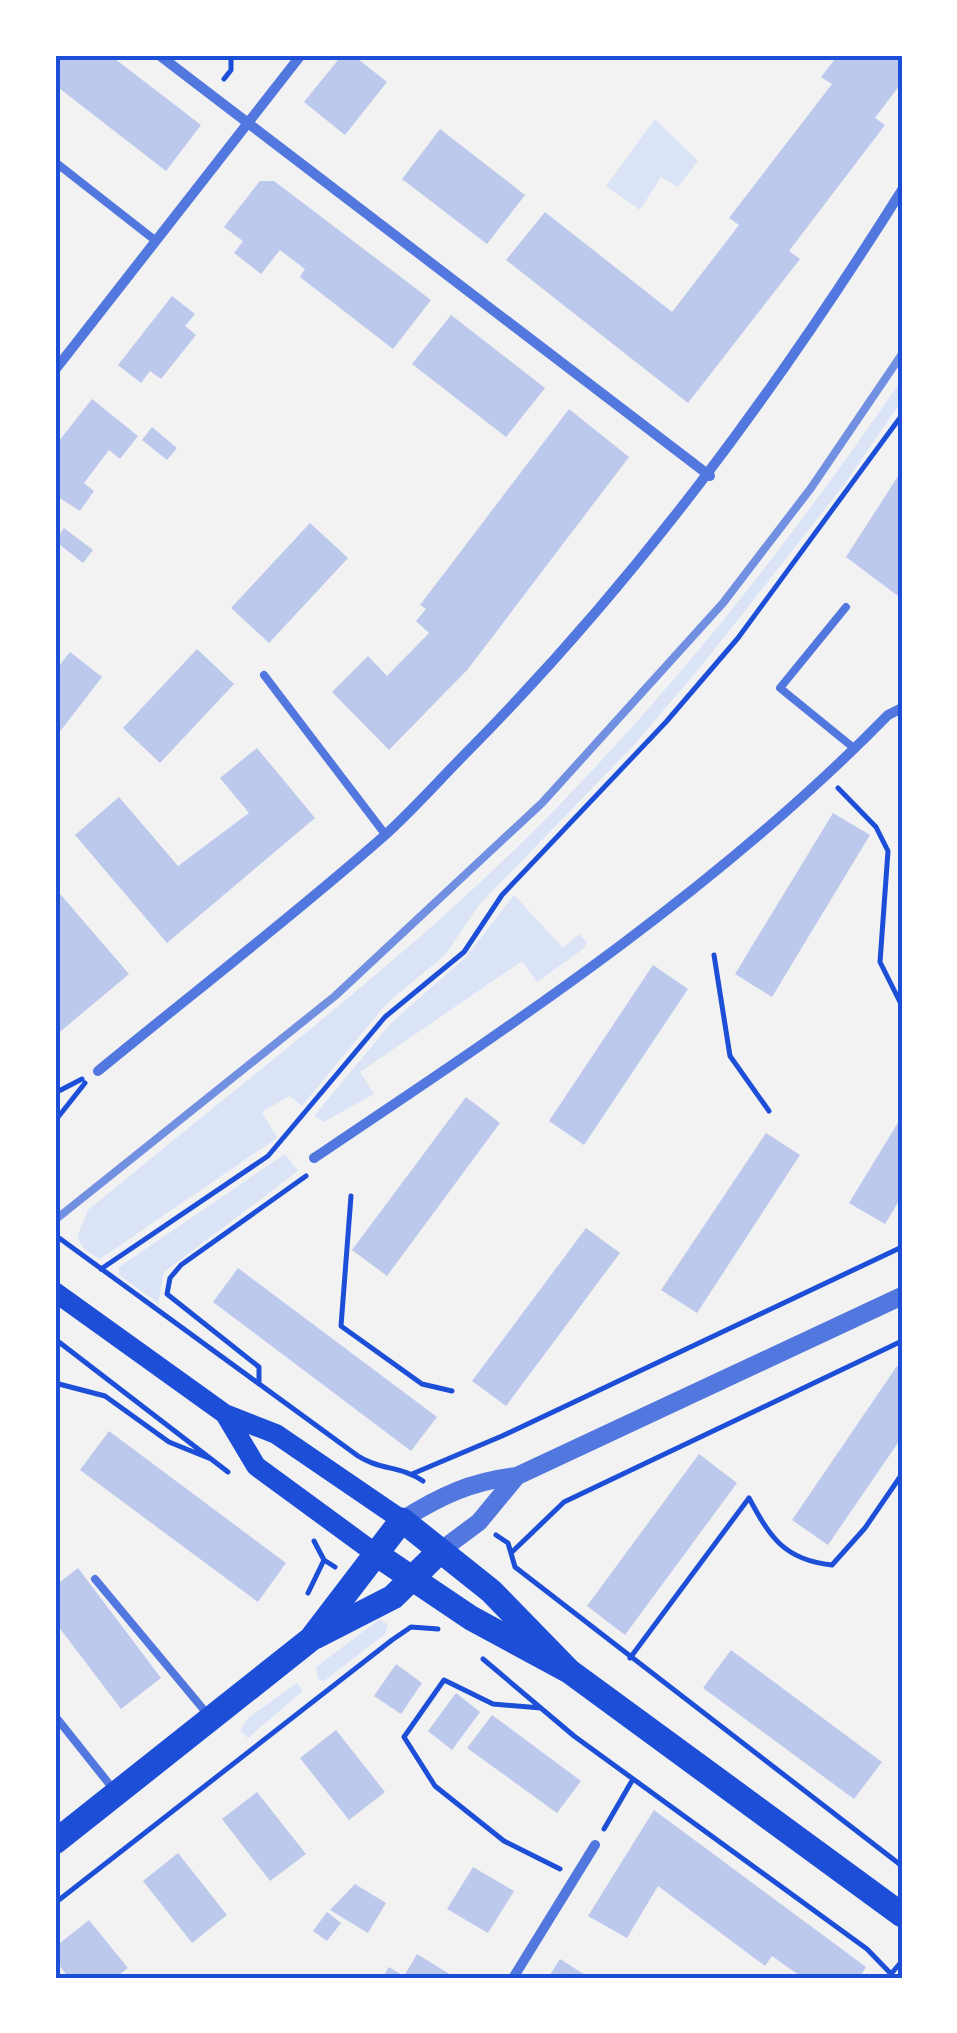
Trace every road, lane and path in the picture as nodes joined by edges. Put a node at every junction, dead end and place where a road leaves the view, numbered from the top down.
1 (159, 55) edge
2 (301, 55) edge
3 (247, 125) junction
4 (55, 162) edge
5 (902, 190) edge
6 (156, 240) junction
7 (55, 370) edge
8 (902, 415) edge
9 (710, 476) junction
10 (846, 607) dead end
11 (264, 675) dead end
12 (902, 708) edge
13 (854, 749) junction
14 (833, 783) dead end
15 (385, 834) junction
16 (714, 956) dead end
17 (902, 1006) edge
18 (98, 1071) junction
19 (55, 1093) edge
20 (769, 1110) dead end
21 (55, 1122) edge
22 (314, 1158) joint
23 (351, 1196) dead end
24 (55, 1235) edge
25 (902, 1247) edge
26 (101, 1270) junction
27 (55, 1292) edge
28 (902, 1296) edge
29 (55, 1339) edge
30 (902, 1341) edge
31 (55, 1383) edge
32 (259, 1384) junction
33 (452, 1391) dead end
34 (225, 1414) junction
35 (902, 1474) edge
36 (517, 1476) junction
37 (402, 1520) junction
38 (306, 1533) dead end
39 (440, 1551) junction
40 (376, 1554) junction
41 (324, 1560) dead end
42 (95, 1579) dead end
43 (413, 1579) junction
44 (412, 1627) dead end
45 (310, 1639) junction
46 (630, 1658) junction
47 (569, 1671) junction
48 (505, 1677) dead end
49 (541, 1708) junction
50 (55, 1716) edge
51 (212, 1719) junction
52 (633, 1779) junction
53 (117, 1794) junction
54 (55, 1842) edge
55 (596, 1845) joint
56 (902, 1866) edge
57 (576, 1877) junction
58 (55, 1903) edge
59 (902, 1915) edge
60 (902, 1961) edge
61 (891, 1974) edge
62 (513, 1978) edge

1 - 3 street
2 - 3 street
3 - 6 street
3 - 9 street
4 - 6 lane
5 - 9 street
6 - 7 street
8 - 26 path
9 - 15 street
10 - 13 lane
11 - 15 lane
12 - 13 street
13 - 22 street
14 - 17 path
15 - 18 street
16 - 20 path
18 - 19 path
18 - 21 path
22 - 32 path
23 - 33 path
24 - 26 path
25 - 32 path
26 - 32 path
27 - 34 main road
28 - 36 street
29 - 31 path
30 - 46 path
34 - 37 main road
34 - 40 main road
35 - 46 path
36 - 37 street
36 - 39 street
37 - 39 main road
37 - 40 main road
38 - 41 path
39 - 43 main road
39 - 47 main road
40 - 43 main road
40 - 45 main road
42 - 51 lane
43 - 45 main road
43 - 47 main road
44 - 58 path
45 - 51 main road
46 - 56 path
47 - 59 main road
48 - 49 path
49 - 52 path
49 - 57 path
50 - 53 lane
51 - 53 main road
52 - 55 path
52 - 61 path
53 - 54 main road
55 - 57 street
57 - 62 street
60 - 61 path

